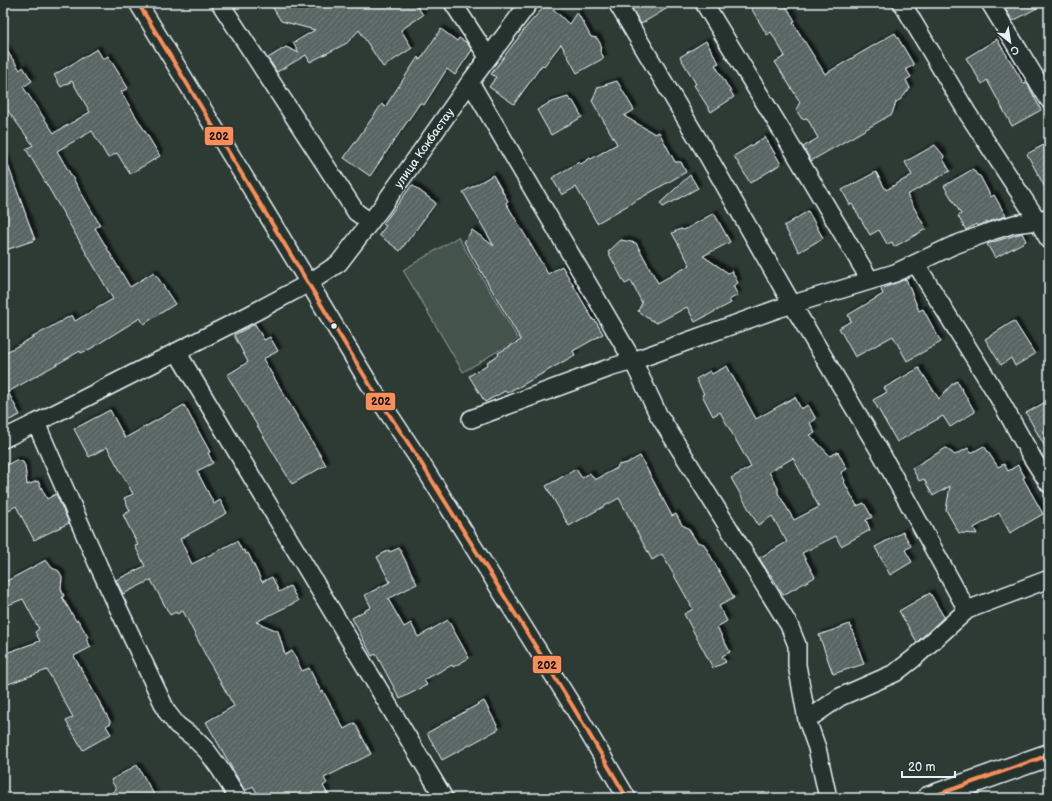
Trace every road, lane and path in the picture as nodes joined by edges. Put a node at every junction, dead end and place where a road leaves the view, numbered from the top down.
1 (138, 3) edge
2 (220, 3) edge
3 (454, 3) edge
4 (529, 3) edge
5 (617, 3) edge
6 (704, 3) edge
7 (902, 3) edge
8 (990, 3) edge
9 (488, 57) junction
10 (470, 82) junction
11 (1049, 100) edge
12 (1044, 219) edge
13 (370, 222) junction
14 (1049, 240) edge
15 (916, 264) junction
16 (870, 280) junction
17 (309, 283) junction
18 (792, 304) junction
19 (177, 352) junction
20 (633, 361) junction
21 (471, 419) dead end
22 (36, 423) junction
23 (3, 439) edge
24 (1049, 484) edge
25 (1049, 579) edge
26 (967, 610) junction
27 (807, 720) junction
28 (1049, 755) edge
29 (238, 798) edge
30 (444, 798) edge
31 (627, 798) edge
32 (828, 798) edge
33 (928, 798) edge

1 - 17 street
2 - 13 street
3 - 9 street
4 - 9 street, улица Кокбастау
5 - 18 street
6 - 16 street
7 - 12 street
8 - 11 street
9 - 10 street, улица Кокбастау
10 - 13 street, улица Кокбастау
10 - 20 street
12 - 14 street
12 - 15 street
13 - 17 street, улица Кокбастау
15 - 16 street
15 - 24 street
16 - 18 street
17 - 19 street, улица Кокбастау
17 - 31 street
18 - 20 street
18 - 26 street
19 - 22 street, улица Кокбастау
19 - 30 street
20 - 21 street
20 - 27 street
22 - 23 street, улица Кокбастау
22 - 29 street
25 - 26 street
26 - 27 street
27 - 32 street
28 - 33 highway

